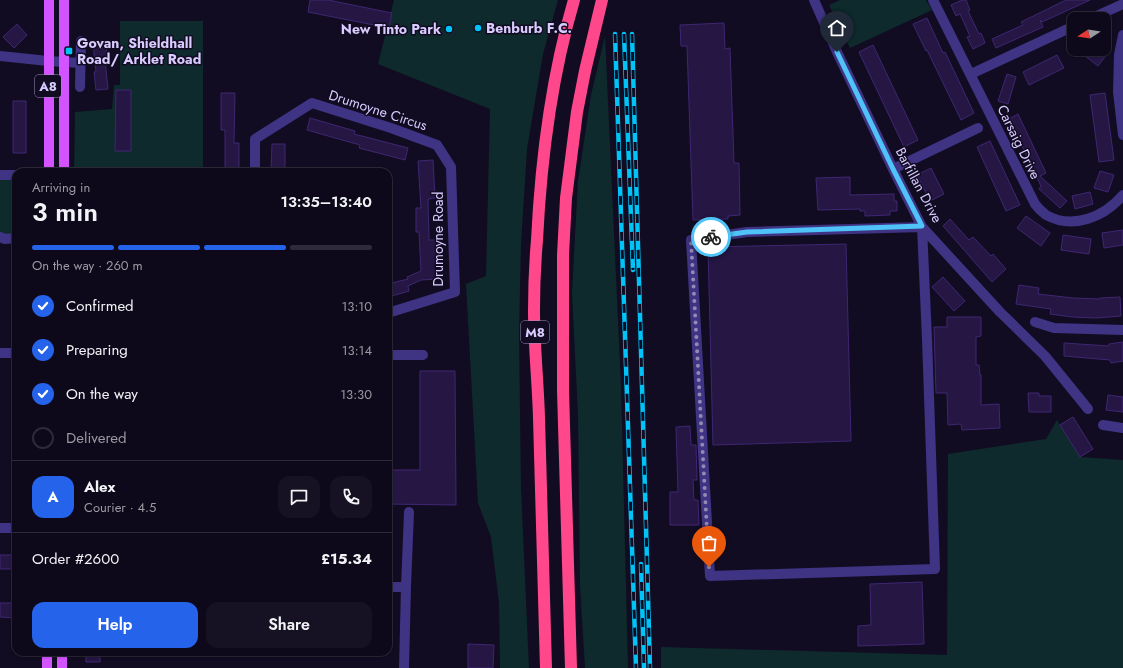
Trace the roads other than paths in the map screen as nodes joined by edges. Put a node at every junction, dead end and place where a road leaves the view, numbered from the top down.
1 (48, 0) edge
2 (64, 0) edge
3 (574, 0) edge
4 (602, 0) edge
5 (814, 0) edge
6 (933, 0) edge
7 (1123, 4) edge
8 (1105, 12) edge
9 (1067, 29) edge
10 (1123, 35) edge
11 (81, 42) dead end
12 (0, 56) edge
13 (48, 61) junction
14 (64, 62) junction
15 (81, 63) junction
16 (971, 74) junction
17 (80, 87) dead end
18 (978, 128) dead end
19 (1123, 135) edge
20 (451, 167) joint
21 (48, 168) edge
22 (64, 168) edge
23 (254, 168) edge
24 (893, 169) junction
25 (12, 174) edge
26 (0, 175) edge
27 (1123, 195) edge
28 (922, 226) junction
29 (0, 237) edge
30 (12, 238) edge
31 (392, 312) edge
32 (1036, 322) dead end
33 (1123, 330) edge
34 (0, 353) edge
35 (12, 353) edge
36 (392, 355) edge
37 (422, 355) dead end
38 (1088, 409) dead end
39 (1103, 425) dead end
40 (1123, 428) edge
41 (410, 512) dead end
42 (0, 528) edge
43 (12, 528) edge
44 (392, 587) edge
45 (406, 587) junction
46 (571, 626) junction
47 (47, 656) edge
48 (62, 656) edge
49 (47, 668) edge
50 (62, 668) edge
51 (404, 668) edge
52 (546, 668) edge
53 (571, 668) edge
54 (576, 668) edge

1 - 13 main road, A8
2 - 14 main road, A8
3 - 52 highway, M8
4 - 46 highway, M8
5 - 24 street, Barfillan Drive
6 - 16 street, Carsaig Drive
7 - 8 street
9 - 16 street
10 - 19 street
11 - 15 street
12 - 13 street
13 - 14 street
13 - 21 main road, A8
14 - 15 street
14 - 22 main road, A8
15 - 17 street
16 - 27 street, Carsaig Drive
18 - 24 street
20 - 23 street, Drumoyne Circus
20 - 31 street, Drumoyne Road
24 - 28 street, Barfillan Drive
25 - 26 street
28 - 28 street
28 - 38 street, Barfillan Drive
29 - 30 street
32 - 33 street
34 - 35 street
36 - 37 street
39 - 40 street
41 - 45 street
42 - 43 street
44 - 45 street
45 - 51 street
46 - 53 highway, M8
46 - 54 highway
47 - 49 main road
48 - 50 main road

